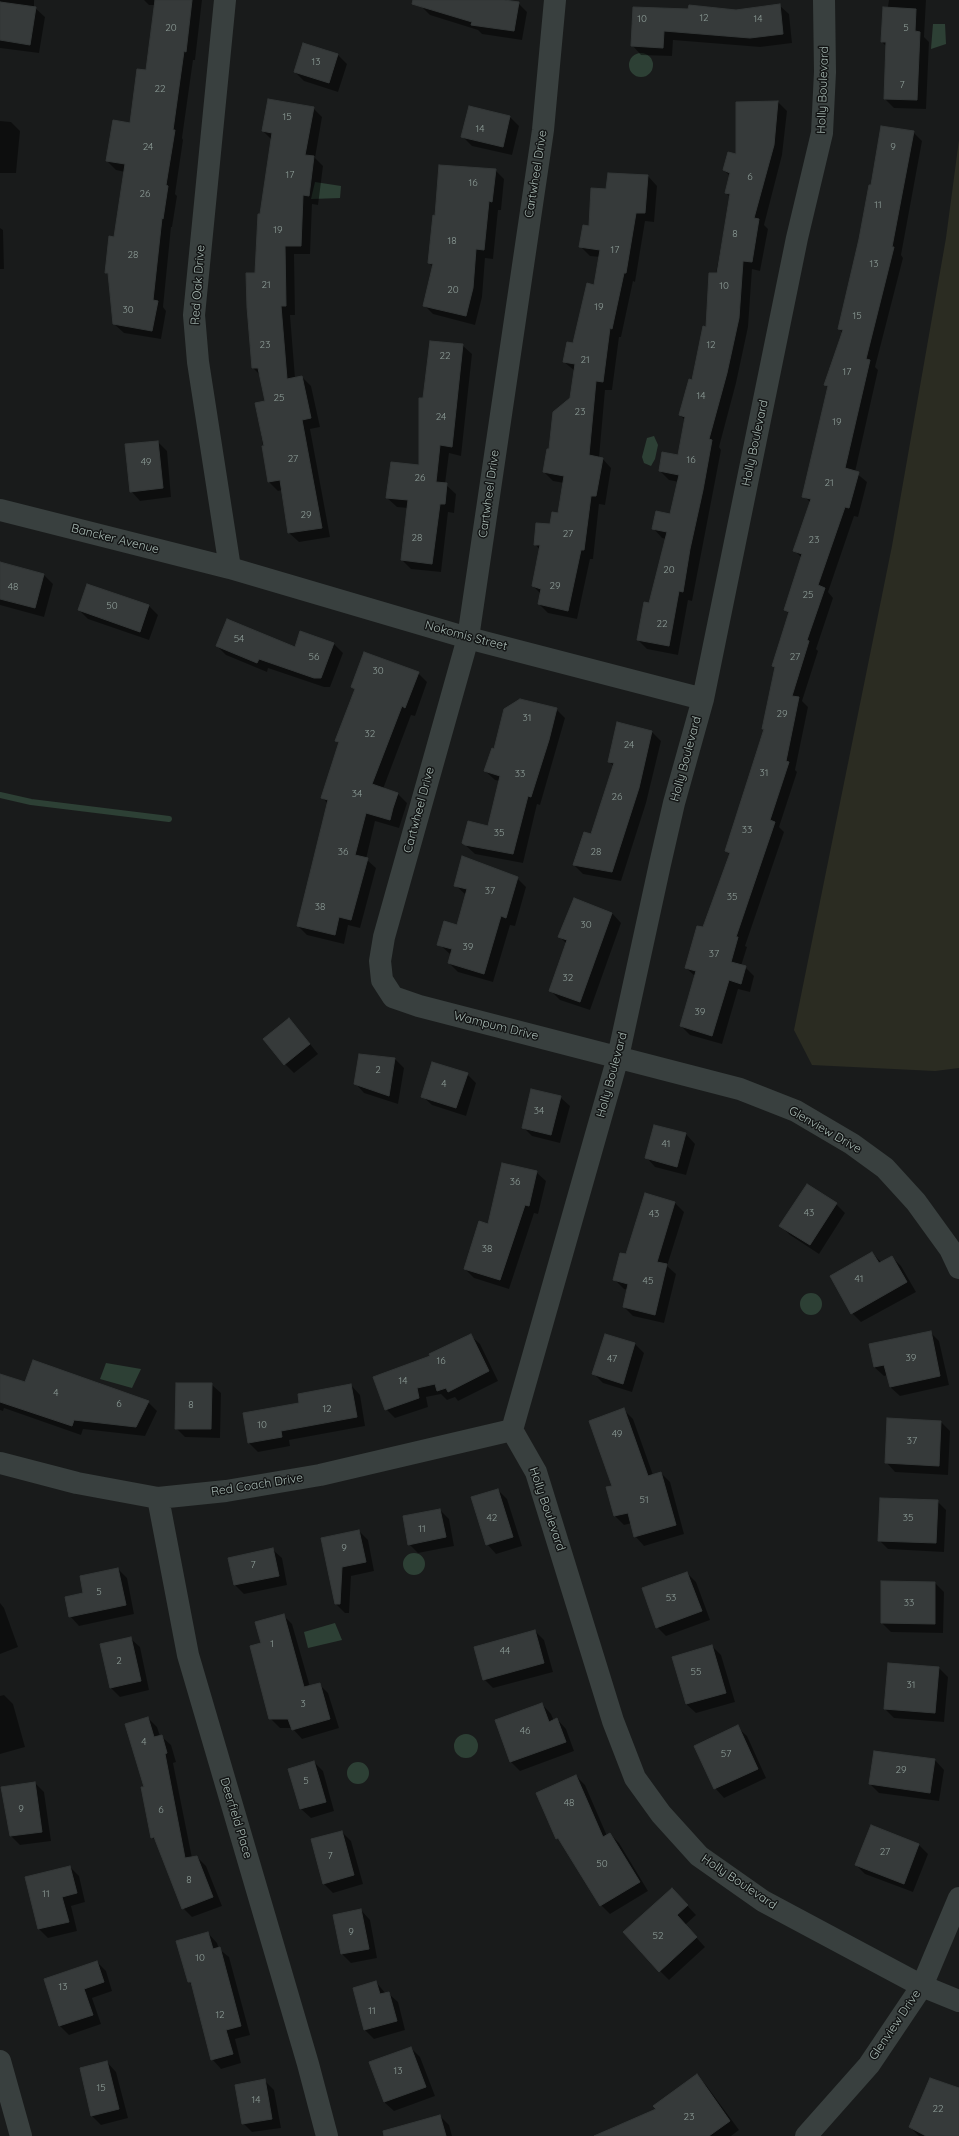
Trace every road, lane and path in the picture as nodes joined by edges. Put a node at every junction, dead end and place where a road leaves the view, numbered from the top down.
1 (225, 0) edge
2 (555, 0) edge
3 (824, 0) edge
4 (0, 510) edge
5 (230, 568) junction
6 (468, 638) junction
7 (703, 699) junction
8 (382, 980) joint
9 (618, 1057) junction
10 (959, 1268) edge
11 (512, 1430) junction
12 (0, 1463) edge
13 (158, 1498) junction
14 (959, 1898) edge
15 (922, 1986) junction
16 (959, 2001) edge
17 (0, 2061) edge
18 (21, 2136) edge
19 (327, 2136) edge
20 (806, 2136) edge

1 - 5 street, Red Oak Drive
2 - 6 street, Cartwheel Drive
3 - 7 street, Holly Boulevard
4 - 5 street, Bancker Avenue
5 - 6 street, Nokomis Street
6 - 7 street, Nokomis Street
6 - 8 street, Cartwheel Drive
7 - 9 street, Holly Boulevard
8 - 9 street, Wampum Drive
9 - 10 street, Glenview Drive
9 - 11 street, Holly Boulevard
11 - 13 street, Red Coach Drive
11 - 15 street, Holly Boulevard
12 - 13 street, Red Coach Drive
13 - 19 street, Deerfield Place
14 - 15 street, Glenview Drive
15 - 16 street, Holly Boulevard
15 - 20 street, Glenview Drive
17 - 18 street

